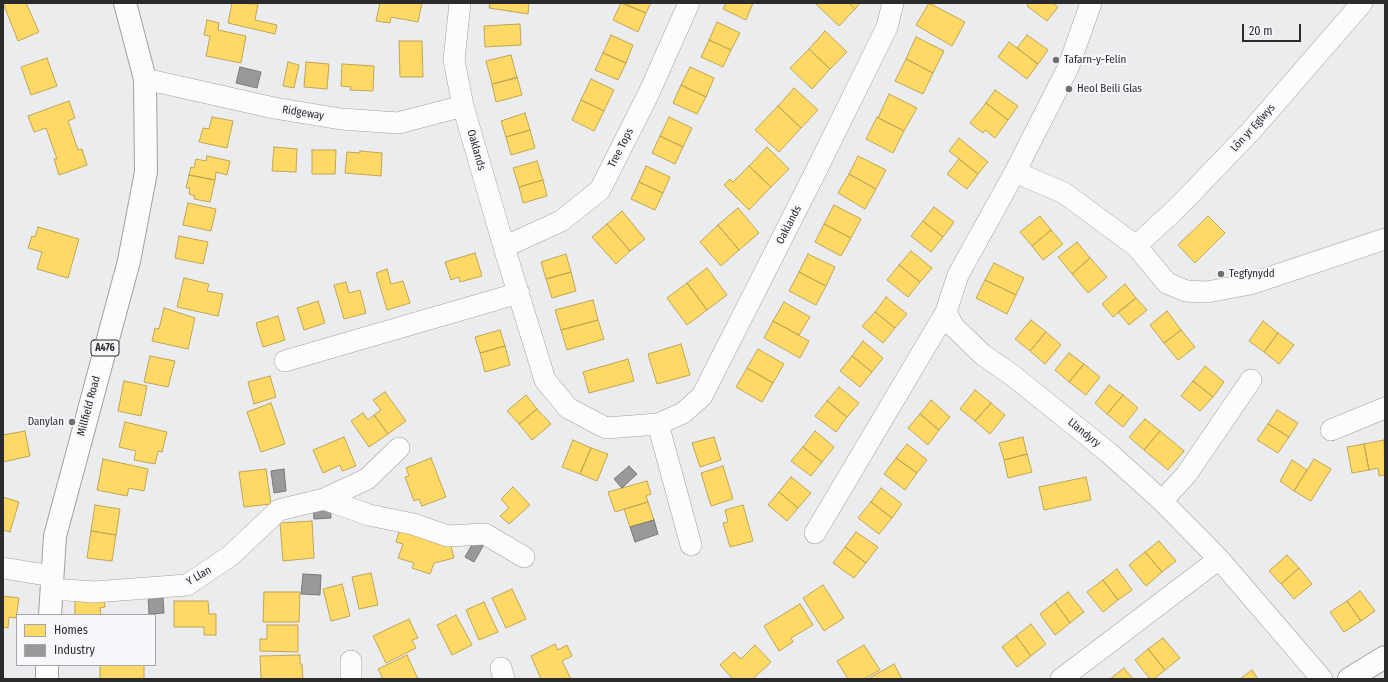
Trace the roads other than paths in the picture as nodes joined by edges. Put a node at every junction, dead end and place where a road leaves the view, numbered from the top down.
1 (125, 3) edge
2 (460, 3) edge
3 (689, 3) edge
4 (893, 3) edge
5 (1091, 3) edge
6 (1362, 3) edge
7 (145, 79) junction
8 (463, 106) junction
9 (1015, 172) junction
10 (1385, 239) edge
11 (1136, 246) junction
12 (504, 247) junction
13 (519, 293) junction
14 (946, 312) junction
15 (285, 361) dead end
16 (1250, 380) dead end
17 (1385, 408) edge
18 (658, 424) junction
19 (1331, 430) dead end
20 (399, 448) dead end
21 (324, 499) junction
22 (1162, 501) junction
23 (814, 533) dead end
24 (691, 545) dead end
25 (524, 557) dead end
26 (1219, 559) junction
27 (3, 568) edge
28 (52, 582) junction
29 (50, 614) edge
30 (1385, 657) edge
31 (47, 666) edge
32 (47, 679) edge
33 (1061, 679) edge
34 (1322, 679) edge
35 (1349, 679) edge

1 - 7 main road, A476
2 - 8 street, Oaklands
3 - 12 street, Tree Tops
4 - 18 street, Oaklands
5 - 9 street
6 - 11 street, Lôn yr Eglwys
7 - 8 street, Ridgeway
7 - 28 main road, Millfield Road / A476
8 - 12 street, Oaklands
9 - 11 street
9 - 14 street
10 - 11 street
12 - 13 street, Oaklands
13 - 15 street
13 - 18 street, Oaklands
14 - 22 street, Llandyry
14 - 23 street
16 - 22 street
17 - 19 street
18 - 24 street
20 - 21 street, Y Llan
21 - 25 street
21 - 28 street, Y Llan
22 - 26 street, Llandyry
26 - 33 street
26 - 34 street, Llandyry
27 - 28 street, Y Llan
28 - 29 main road, Millfield Road / A476
30 - 35 main road
31 - 32 main road

